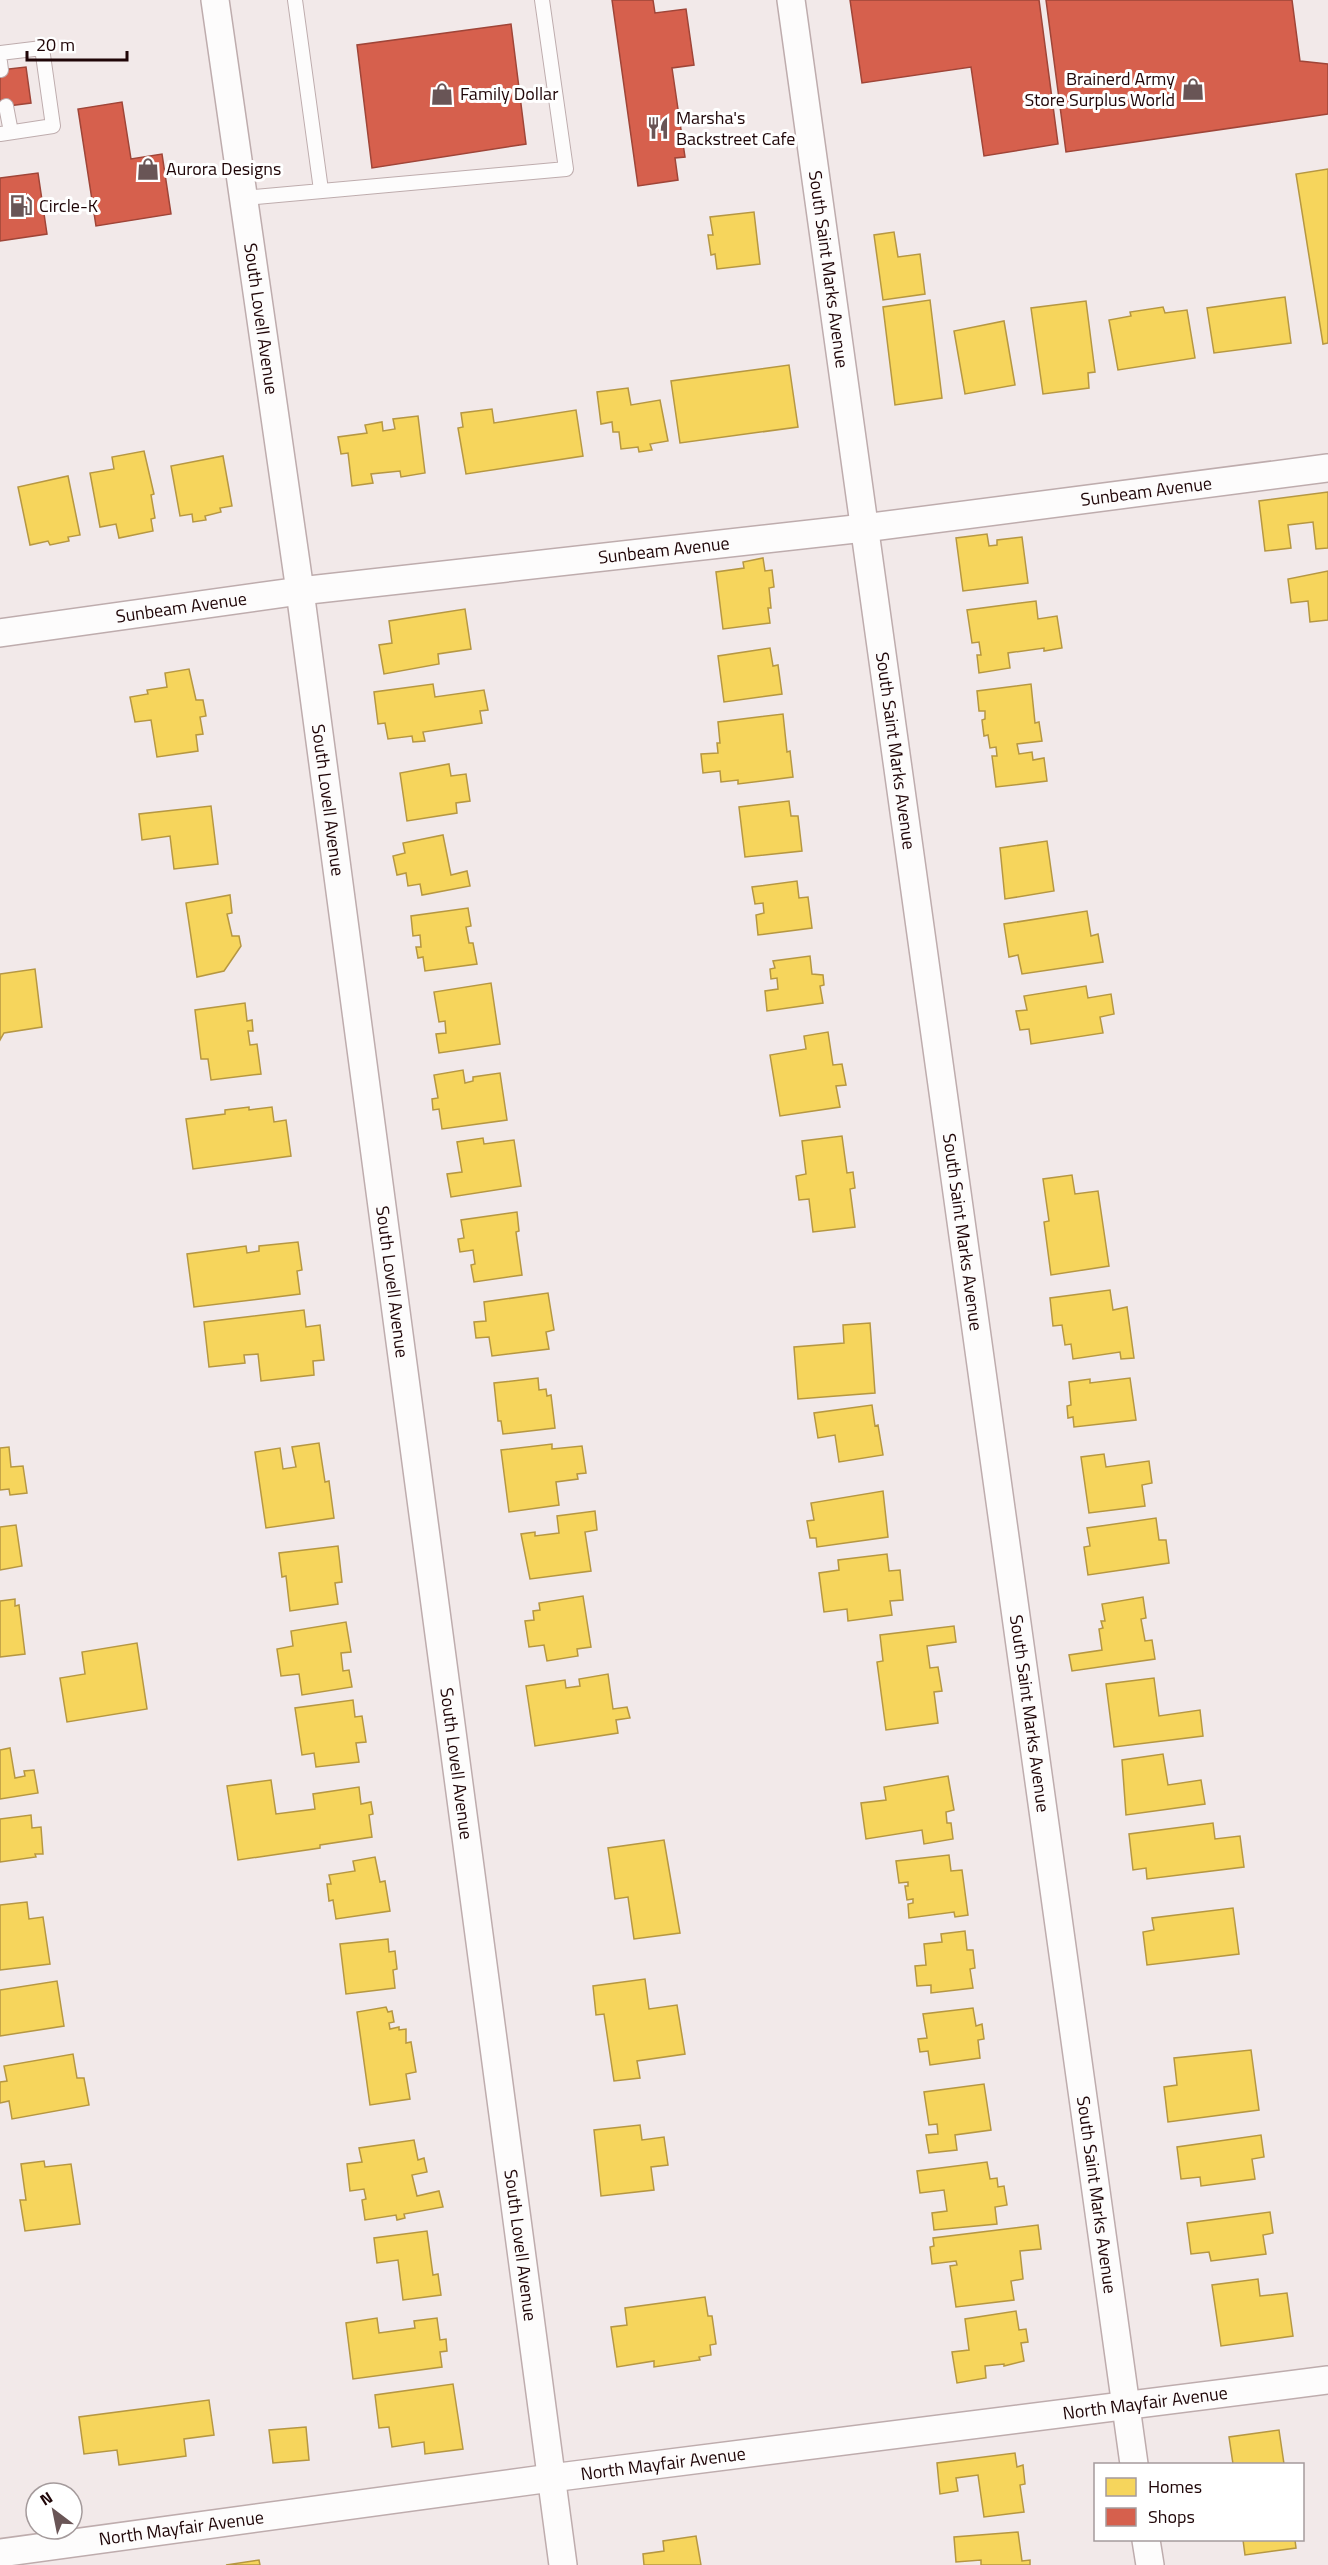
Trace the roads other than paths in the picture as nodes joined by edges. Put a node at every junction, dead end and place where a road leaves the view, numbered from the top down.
1 (215, 0) edge
2 (295, 0) edge
3 (542, 0) edge
4 (791, 0) edge
5 (0, 53) edge
6 (6, 106) dead end
7 (5, 133) edge
8 (321, 190) junction
9 (244, 198) junction
10 (1328, 468) edge
11 (864, 528) junction
12 (300, 591) junction
13 (0, 633) edge
14 (1328, 2380) edge
15 (1124, 2405) junction
16 (1134, 2463) edge
17 (551, 2478) junction
18 (1146, 2541) edge
19 (0, 2553) edge
20 (563, 2565) edge
21 (1150, 2565) edge

1 - 9 street, South Lovell Avenue
2 - 8 lane
3 - 8 lane
4 - 11 street, South Saint Marks Avenue
5 - 7 lane
6 - 7 lane
8 - 9 lane
9 - 12 street, South Lovell Avenue
10 - 11 street, Sunbeam Avenue
11 - 12 street, Sunbeam Avenue
11 - 15 street, South Saint Marks Avenue
12 - 13 street, Sunbeam Avenue
12 - 17 street, South Lovell Avenue
14 - 15 street, North Mayfair Avenue
15 - 16 street, South Saint Marks Avenue
15 - 17 street, North Mayfair Avenue
17 - 19 street, North Mayfair Avenue
17 - 20 street, South Lovell Avenue
18 - 21 street

